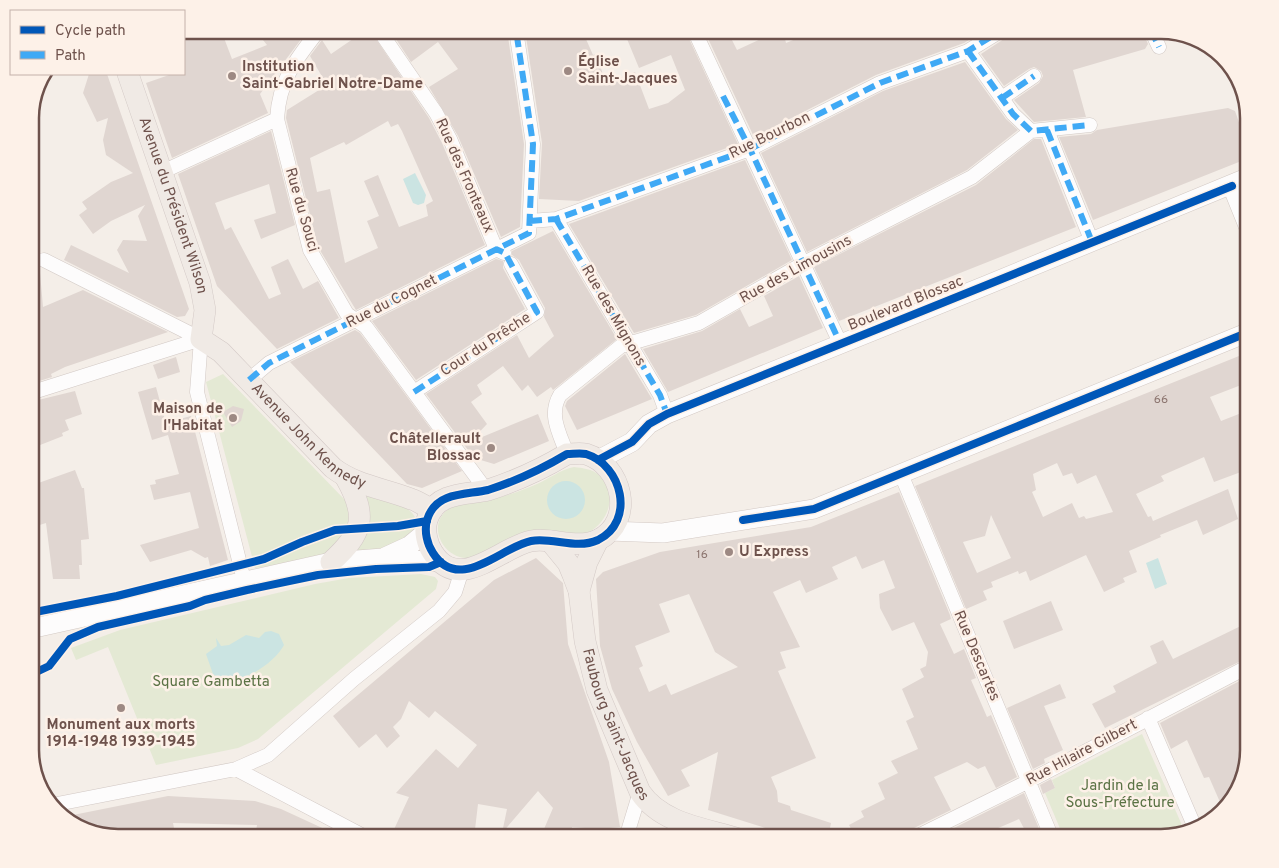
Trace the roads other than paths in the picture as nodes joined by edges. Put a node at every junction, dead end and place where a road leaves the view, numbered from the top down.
1 (313, 39) edge
2 (385, 39) edge
3 (518, 39) edge
4 (698, 39) edge
5 (987, 39) edge
6 (1155, 39) edge
7 (1159, 47) dead end
8 (968, 51) junction
9 (128, 75) edge
10 (1034, 76) dead end
11 (1002, 98) junction
12 (277, 119) junction
13 (1090, 125) dead end
14 (1047, 130) junction
15 (1031, 131) junction
16 (750, 148) junction
17 (162, 172) junction
18 (1240, 182) edge
19 (1232, 186) junction
20 (1240, 206) edge
21 (556, 219) junction
22 (530, 221) junction
23 (1092, 242) junction
24 (504, 256) junction
25 (44, 260) dead end
26 (804, 263) junction
27 (355, 320) junction
28 (1240, 336) edge
29 (201, 339) junction
30 (628, 342) junction
31 (840, 345) junction
32 (248, 380) junction
33 (39, 390) edge
34 (414, 392) junction
35 (667, 414) junction
36 (567, 454) junction
37 (598, 460) junction
38 (900, 474) junction
39 (346, 478) junction
40 (486, 490) junction
41 (432, 510) junction
42 (426, 532) junction
43 (604, 536) junction
44 (550, 541) junction
45 (383, 558) junction
46 (331, 562) junction
47 (441, 562) junction
48 (462, 570) junction
49 (244, 580) junction
50 (579, 591) junction
51 (39, 627) edge
52 (1240, 671) edge
53 (1148, 718) junction
54 (236, 769) junction
55 (1029, 781) junction
56 (640, 792) junction
57 (60, 804) edge
58 (1193, 822) edge
59 (350, 829) edge
60 (629, 829) edge
61 (687, 829) edge
62 (932, 829) edge
63 (1048, 829) edge

1 - 12 street, Rue du Souci
2 - 24 street, Rue des Fronteaux
3 - 22 street
4 - 16 street
5 - 8 street, Rue Bourbon
6 - 7 street
8 - 11 street
8 - 16 street, Rue Bourbon
9 - 17 main road, Avenue du Président Wilson
10 - 11 street
11 - 15 street
12 - 17 street
12 - 27 street, Rue du Souci
13 - 14 street
14 - 15 street
14 - 23 street
15 - 26 street, Rue des Limousins
16 - 21 street, Rue Bourbon
16 - 26 street
17 - 29 main road, Avenue du Président Wilson
18 - 19 main road, Boulevard Blossac
19 - 20 main road
19 - 23 main road, Boulevard Blossac
21 - 22 street, Rue Bourbon
21 - 30 street, Rue des Mignons
22 - 24 street, Rue du Cognet
23 - 31 main road, Boulevard Blossac
24 - 27 street, Rue du Cognet
24 - 34 street, Cour du Prêche
25 - 29 street
26 - 30 street, Rue des Limousins
26 - 31 street
27 - 32 street, Rue du Cognet
27 - 34 street, Rue du Souci
28 - 38 main road
29 - 32 main road, Avenue John Kennedy
29 - 33 street
29 - 49 street
30 - 35 street, Rue des Mignons
30 - 36 street, Rue des Limousins
31 - 35 main road, Boulevard Blossac
32 - 39 main road, Avenue John Kennedy
34 - 40 street, Rue du Souci
35 - 37 main road, Boulevard Blossac
36 - 37 main road
36 - 40 main road
37 - 43 main road, Faubourg Saint-Jacques
38 - 43 main road
38 - 55 street, Rue Descartes
39 - 41 main road, Avenue John Kennedy
39 - 46 main road
40 - 41 main road
41 - 42 main road
42 - 45 main road
42 - 47 main road
43 - 44 main road
43 - 50 main road, Faubourg Saint-Jacques
44 - 48 main road
44 - 50 main road, Faubourg Saint-Jacques
45 - 46 main road
45 - 47 main road
46 - 49 main road
47 - 48 main road
48 - 54 street
49 - 51 main road
50 - 56 main road, Faubourg Saint-Jacques
52 - 53 street, Rue Hilaire Gilbert
53 - 55 street, Rue Hilaire Gilbert
53 - 58 street
54 - 57 street
54 - 59 street
55 - 62 street, Rue Hilaire Gilbert
55 - 63 street, Rue Descartes
56 - 60 street
56 - 61 main road, Faubourg Saint-Jacques

